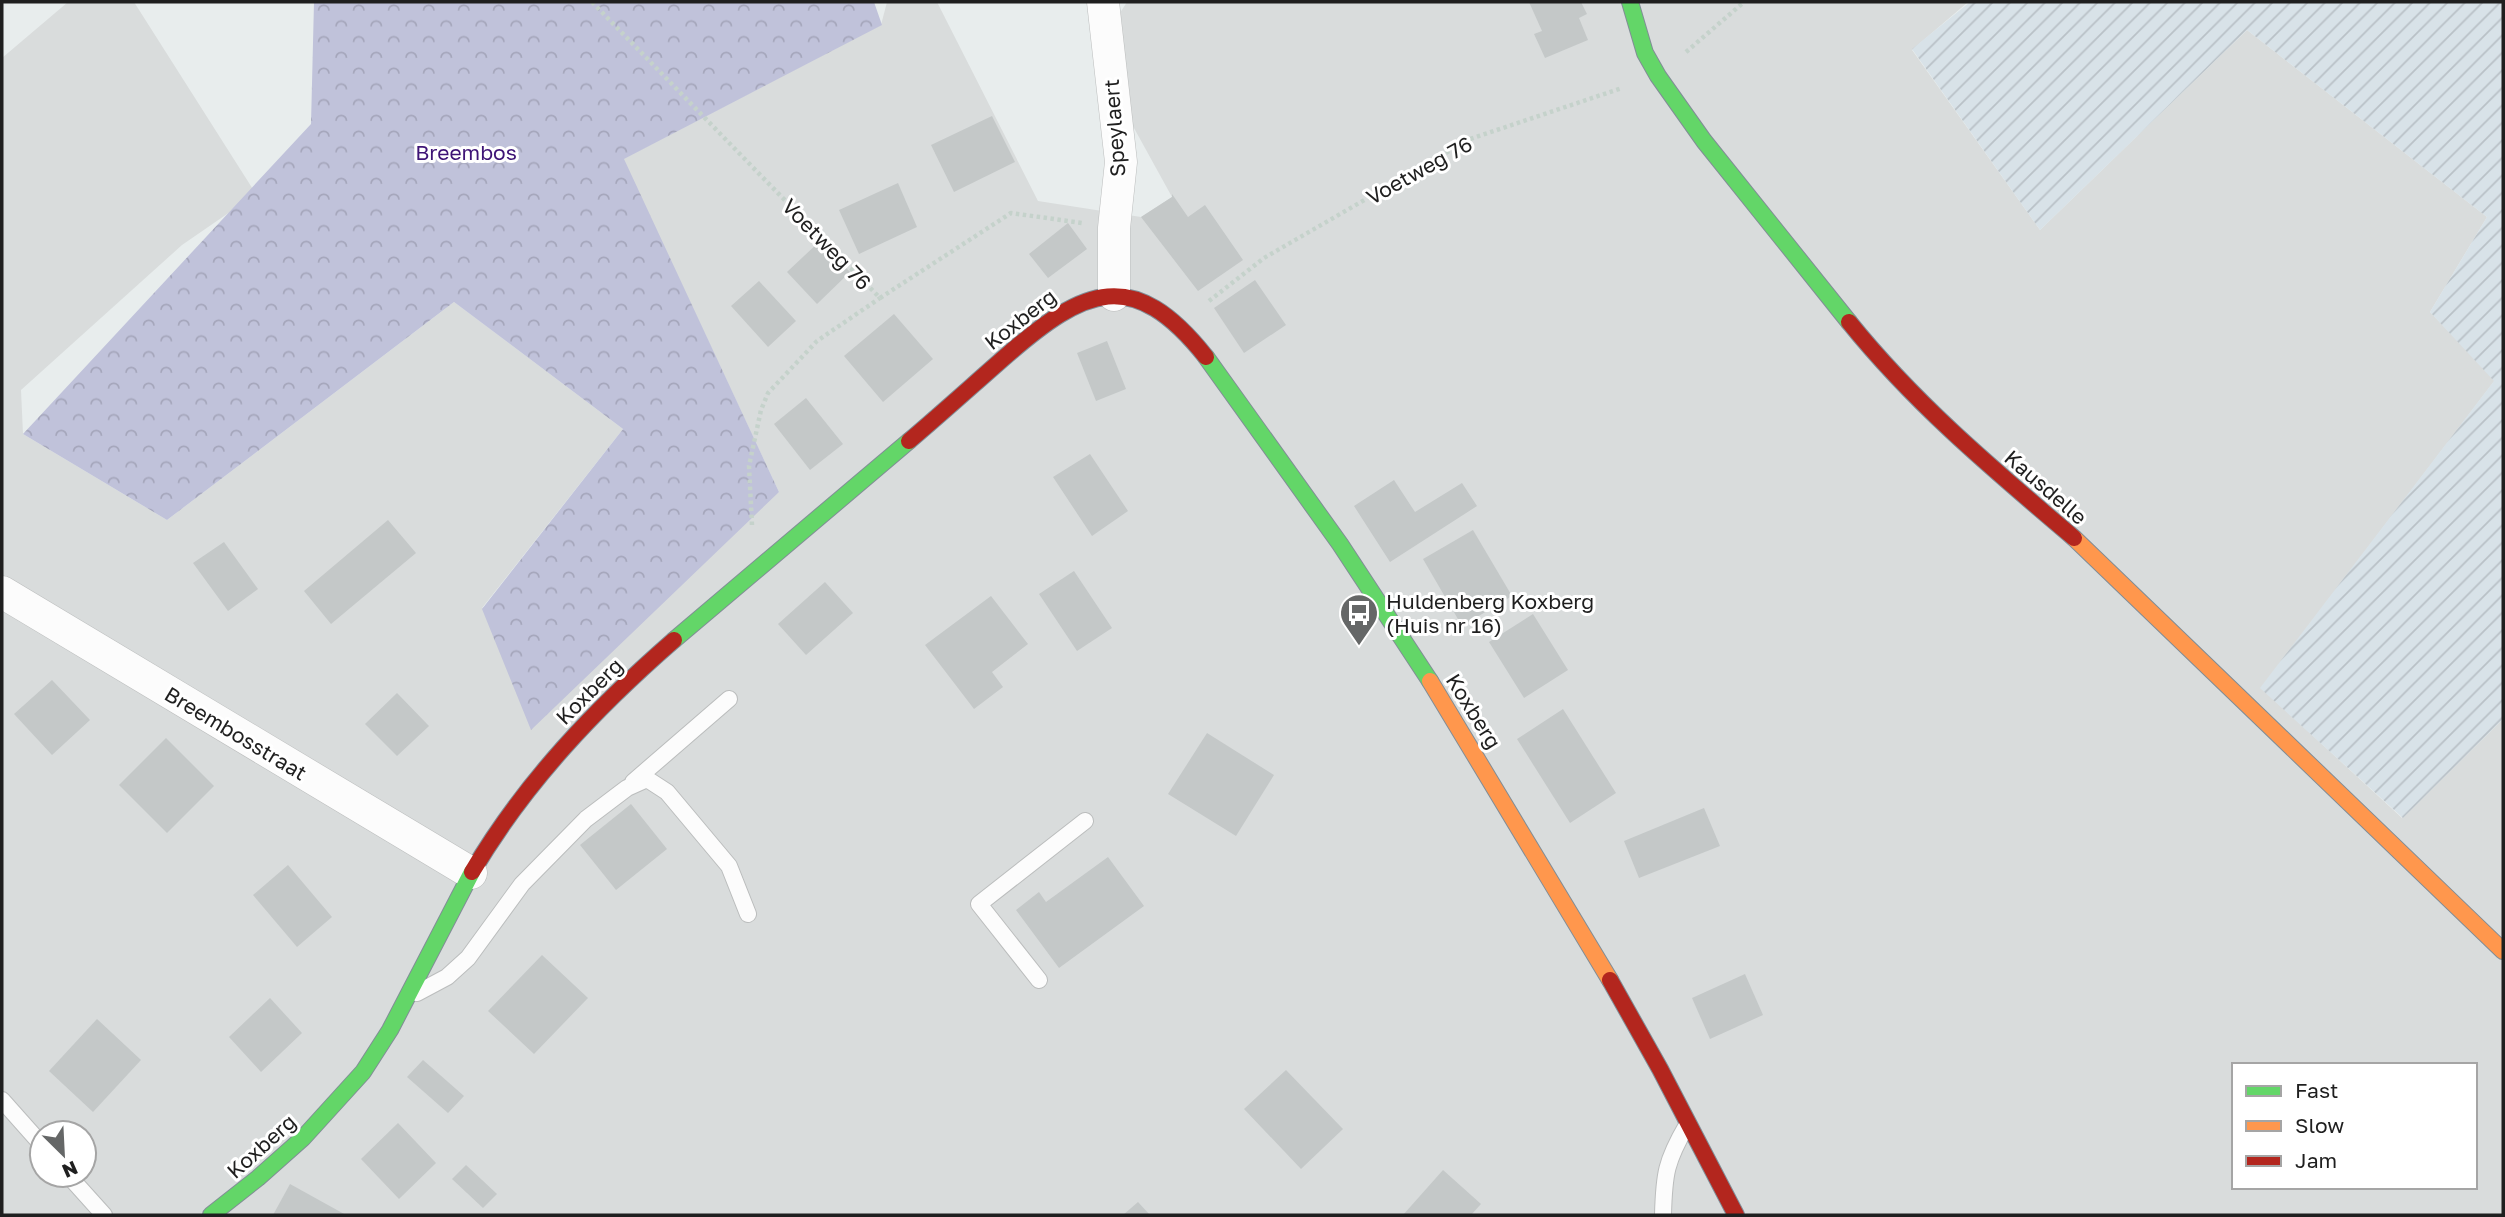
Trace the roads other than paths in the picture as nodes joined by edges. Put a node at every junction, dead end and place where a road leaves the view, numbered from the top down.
1 (1103, 2) edge
2 (1630, 2) edge
3 (1114, 296) junction
4 (2, 592) edge
5 (729, 699) dead end
6 (626, 788) junction
7 (1085, 821) dead end
8 (471, 873) junction
9 (748, 915) dead end
10 (2503, 951) edge
11 (1039, 980) dead end
12 (405, 999) junction
13 (2, 1100) edge
14 (1688, 1123) junction
15 (28, 1129) edge
16 (81, 1189) edge
17 (104, 1215) edge
18 (211, 1215) edge
19 (1663, 1215) edge
20 (1736, 1215) edge

1 - 3 street, Speylaert
2 - 10 street, Kausdelle
3 - 8 street, Koxberg
3 - 14 street, Koxberg
4 - 8 street, Breembosstraat
5 - 6 lane
6 - 9 lane
6 - 12 lane
7 - 11 lane
8 - 12 street, Koxberg
12 - 18 street, Koxberg
13 - 15 lane
14 - 19 lane
14 - 20 street, Koxberg
16 - 17 lane

